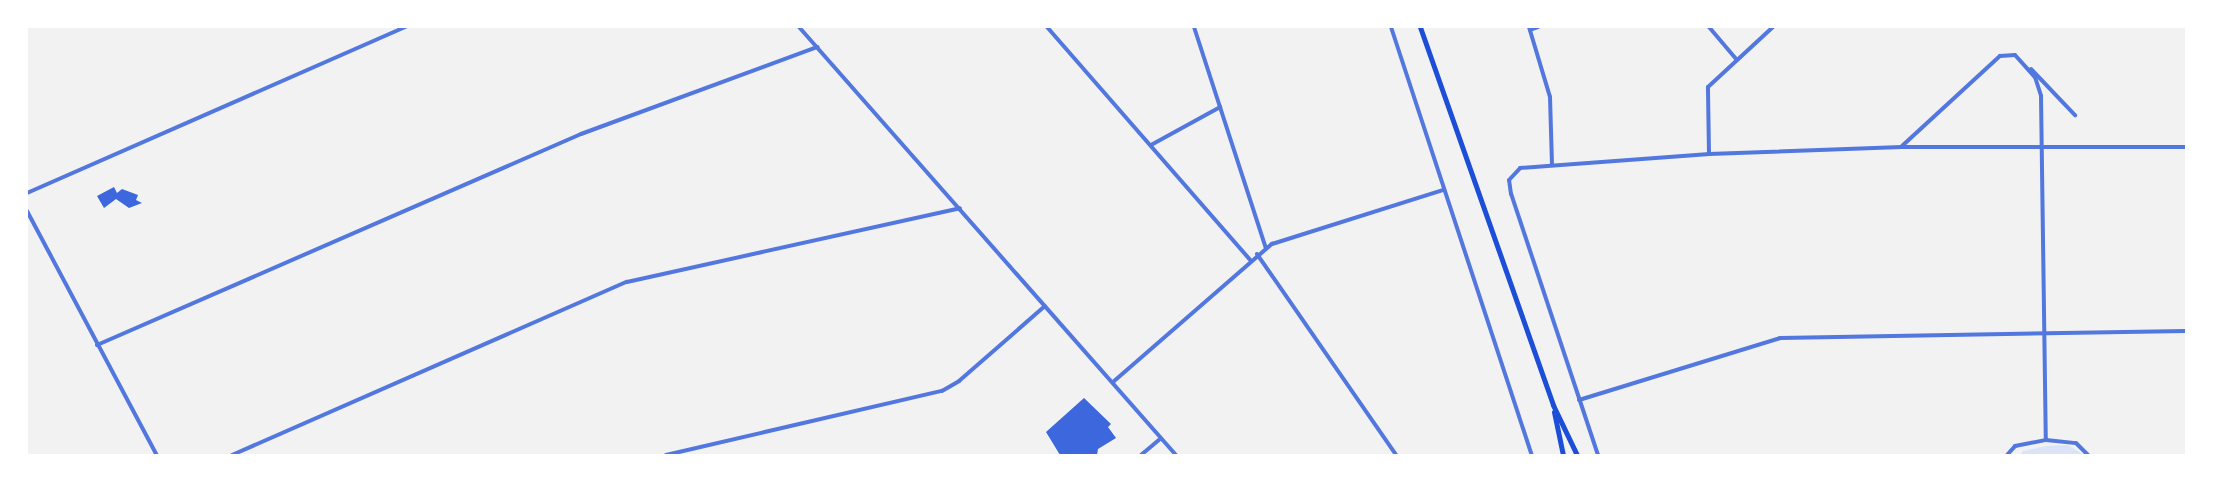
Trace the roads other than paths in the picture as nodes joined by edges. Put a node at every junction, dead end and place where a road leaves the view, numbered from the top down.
1 (405, 27) edge
2 (799, 27) edge
3 (1047, 27) edge
4 (1194, 27) edge
5 (1391, 27) edge
6 (1420, 27) edge
7 (1538, 27) edge
8 (1709, 27) edge
9 (1773, 27) edge
10 (1530, 28) edge
11 (817, 47) junction
12 (1736, 59) junction
13 (2024, 62) junction
14 (1220, 107) junction
15 (2075, 115) dead end
16 (1151, 145) junction
17 (2042, 146) junction
18 (1902, 147) junction
19 (2186, 147) edge
20 (1709, 154) junction
21 (1552, 165) junction
22 (1443, 189) junction
23 (27, 193) edge
24 (960, 208) junction
25 (27, 211) edge
26 (1266, 248) junction
27 (1257, 254) junction
28 (1250, 260) junction
29 (1045, 306) junction
30 (2186, 331) edge
31 (2047, 333) junction
32 (97, 345) junction
33 (1113, 382) junction
34 (1579, 400) junction
35 (1553, 405) junction
36 (1161, 438) junction
37 (2046, 440) junction
38 (158, 455) edge
39 (232, 455) edge
40 (666, 455) edge
41 (1141, 455) edge
42 (1176, 455) edge
43 (1396, 455) edge
44 (1532, 455) edge
45 (1563, 455) edge
46 (1577, 455) edge
47 (1598, 455) edge
48 (2007, 455) edge
49 (2088, 455) edge

1 - 23 street
2 - 11 street
3 - 16 street
4 - 14 street
5 - 22 street
6 - 35 main road
7 - 10 street
8 - 12 street
9 - 12 street
10 - 21 street
11 - 24 street
11 - 32 street
12 - 20 street
13 - 15 street
13 - 17 street
13 - 18 street
14 - 16 street
14 - 26 street
16 - 28 street
17 - 18 street
17 - 19 street
17 - 31 street
18 - 20 street
20 - 21 street
21 - 34 street
22 - 26 street
22 - 44 street
24 - 29 street
24 - 39 street
25 - 32 street
26 - 27 street
27 - 28 street
27 - 43 street
28 - 33 street
29 - 33 street
29 - 40 street
30 - 31 street
31 - 34 street
31 - 37 street
32 - 38 street
33 - 36 street
34 - 47 street
35 - 45 main road
35 - 46 main road
36 - 41 street
36 - 42 street
37 - 48 street
37 - 49 street

